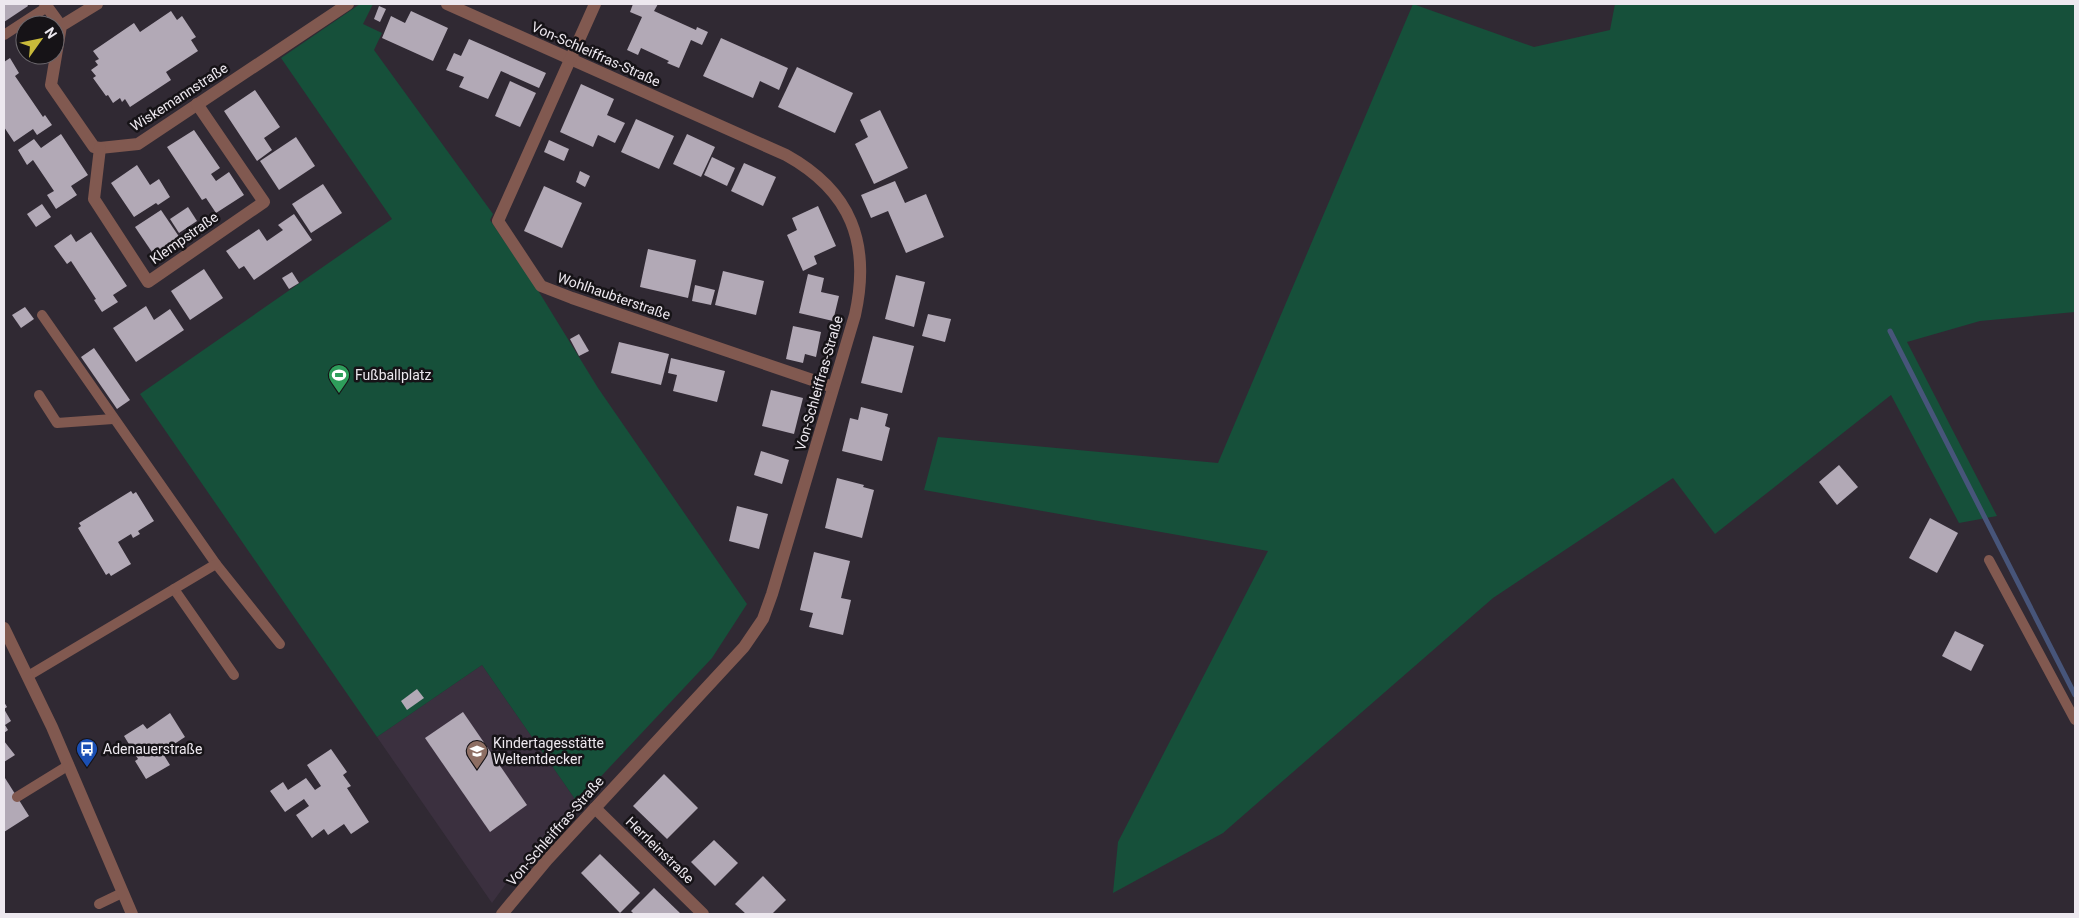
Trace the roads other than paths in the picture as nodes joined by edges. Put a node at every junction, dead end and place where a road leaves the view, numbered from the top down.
1 (97, 4) edge
2 (348, 4) edge
3 (447, 4) edge
4 (595, 4) edge
5 (46, 5) edge
6 (65, 23) edge
7 (4, 35) edge
8 (570, 58) junction
9 (54, 65) edge
10 (197, 104) junction
11 (100, 148) junction
12 (42, 315) dead end
13 (833, 387) junction
14 (38, 395) dead end
15 (113, 419) junction
16 (1989, 560) dead end
17 (216, 564) junction
18 (174, 589) junction
19 (4, 628) edge
20 (280, 644) dead end
21 (28, 676) junction
22 (234, 676) dead end
23 (2075, 720) edge
24 (69, 765) junction
25 (17, 797) dead end
26 (595, 808) junction
27 (122, 893) junction
28 (99, 904) dead end
29 (132, 914) edge
30 (502, 914) edge
31 (704, 914) edge

1 - 6 street
2 - 10 street, Wiskemannstraße
3 - 8 street, Von-Schleiffras-Straße
4 - 8 street
5 - 7 lane
8 - 13 street, Von-Schleiffras-Straße
8 - 13 street, Wohlhaubterstraße
9 - 11 street
10 - 11 street, Wiskemannstraße
10 - 11 street, Klempstraße
12 - 15 lane
13 - 26 street, Von-Schleiffras-Straße
14 - 15 lane
15 - 17 lane
16 - 23 lane
17 - 18 lane
17 - 20 lane
18 - 21 lane
18 - 22 lane
19 - 21 street
21 - 24 street
24 - 25 lane
24 - 27 street
26 - 30 street, Von-Schleiffras-Straße
26 - 31 street, Herrleinstraße
27 - 28 lane
27 - 29 street

